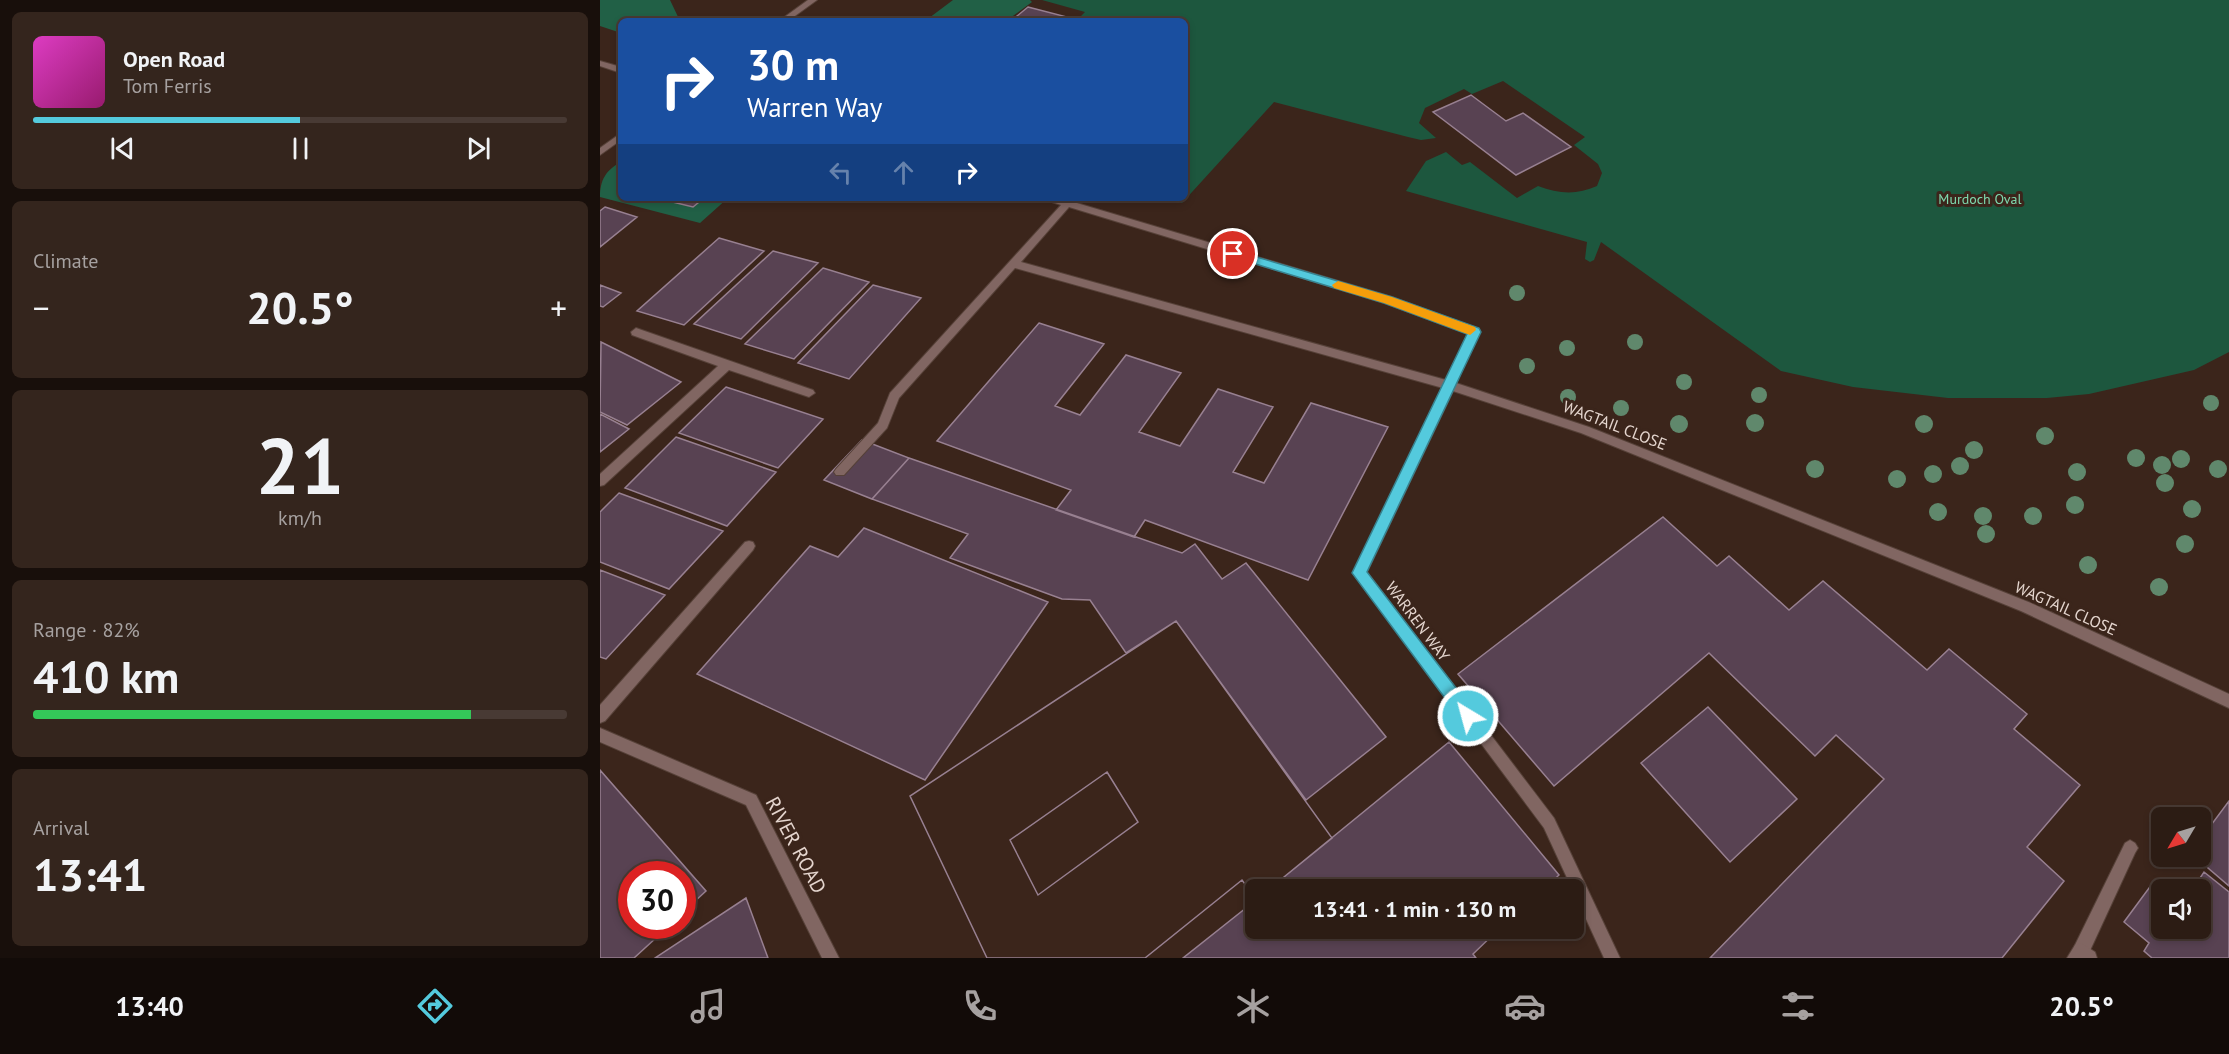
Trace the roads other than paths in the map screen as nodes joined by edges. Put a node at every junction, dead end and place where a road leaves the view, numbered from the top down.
1 (813, 0) edge
2 (787, 18) edge
3 (600, 63) edge
4 (618, 69) edge
5 (618, 138) edge
6 (600, 152) edge
7 (1058, 201) edge
8 (1067, 204) junction
9 (1015, 264) junction
10 (636, 332) dead end
11 (727, 365) junction
12 (1451, 386) junction
13 (809, 393) dead end
14 (840, 472) dead end
15 (600, 481) edge
16 (749, 546) dead end
17 (2229, 701) edge
18 (600, 716) edge
19 (600, 735) edge
20 (2130, 848) dead end
21 (2082, 956) edge
22 (831, 958) edge
23 (1612, 958) edge

1 - 2 street
3 - 4 street
5 - 6 street
7 - 8 street
8 - 9 street
8 - 12 street
9 - 12 street, WAGTAIL CLOSE
9 - 14 street
10 - 11 street
11 - 13 street
11 - 15 street
12 - 17 street, WAGTAIL CLOSE
12 - 23 street, WARREN WAY
16 - 18 street
19 - 22 street, RIVER ROAD
20 - 21 street

